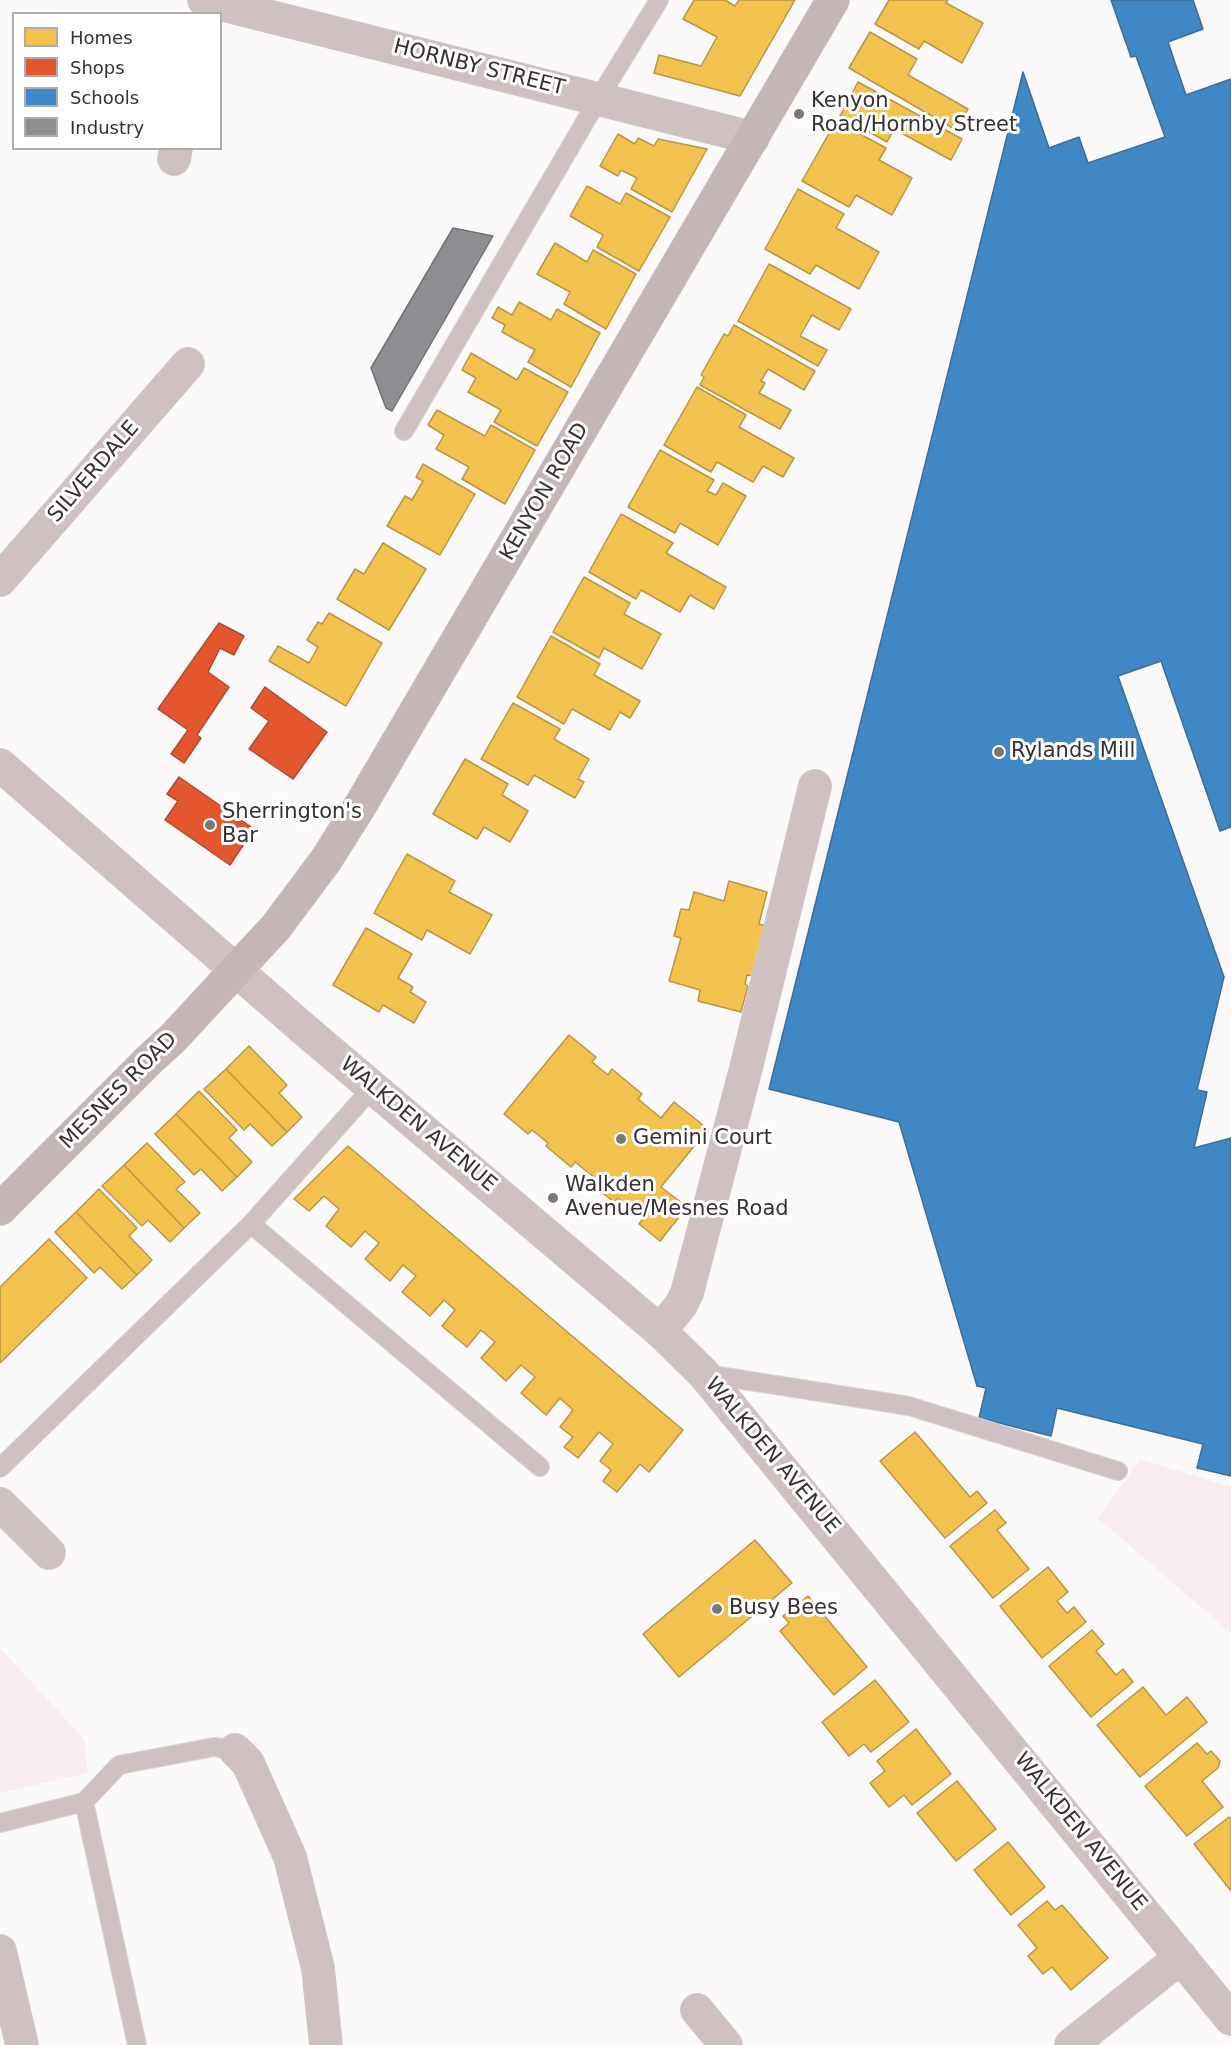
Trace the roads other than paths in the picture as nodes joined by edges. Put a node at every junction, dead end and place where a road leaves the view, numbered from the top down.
1 (659, 0) edge
2 (833, 0) edge
3 (208, 4) edge
4 (598, 98) junction
5 (753, 138) junction
6 (188, 364) dead end
7 (404, 431) dead end
8 (0, 580) edge
9 (0, 765) edge
10 (815, 786) dead end
11 (235, 969) junction
12 (373, 1087) junction
13 (0, 1209) edge
14 (251, 1224) junction
15 (660, 1330) junction
16 (704, 1374) junction
17 (540, 1467) dead end
18 (0, 1468) edge
19 (1118, 1471) dead end
20 (0, 1504) edge
21 (49, 1553) dead end
22 (235, 1750) joint
23 (84, 1802) junction
24 (0, 1823) edge
25 (0, 1952) edge
26 (1181, 1957) junction
27 (697, 2010) dead end
28 (1231, 2019) edge
29 (22, 2045) edge
30 (137, 2045) edge
31 (326, 2045) edge
32 (726, 2045) edge
33 (1071, 2045) edge

1 - 4 lane
2 - 5 main road, KENYON ROAD
3 - 4 street, HORNBY STREET
4 - 5 street, HORNBY STREET
4 - 7 lane
5 - 11 main road, KENYON ROAD
6 - 8 street, SILVERDALE
9 - 11 street, WALKDEN AVENUE
10 - 15 street
11 - 12 street, WALKDEN AVENUE
11 - 13 main road, MESNES ROAD
12 - 14 lane
12 - 15 street, WALKDEN AVENUE
14 - 17 lane
14 - 18 lane
15 - 16 street, WALKDEN AVENUE
16 - 19 lane
16 - 26 street, WALKDEN AVENUE
20 - 21 street
22 - 23 lane
22 - 31 street
23 - 24 lane
23 - 30 lane
25 - 29 street
26 - 28 street, WALKDEN AVENUE
26 - 33 street
27 - 32 street

